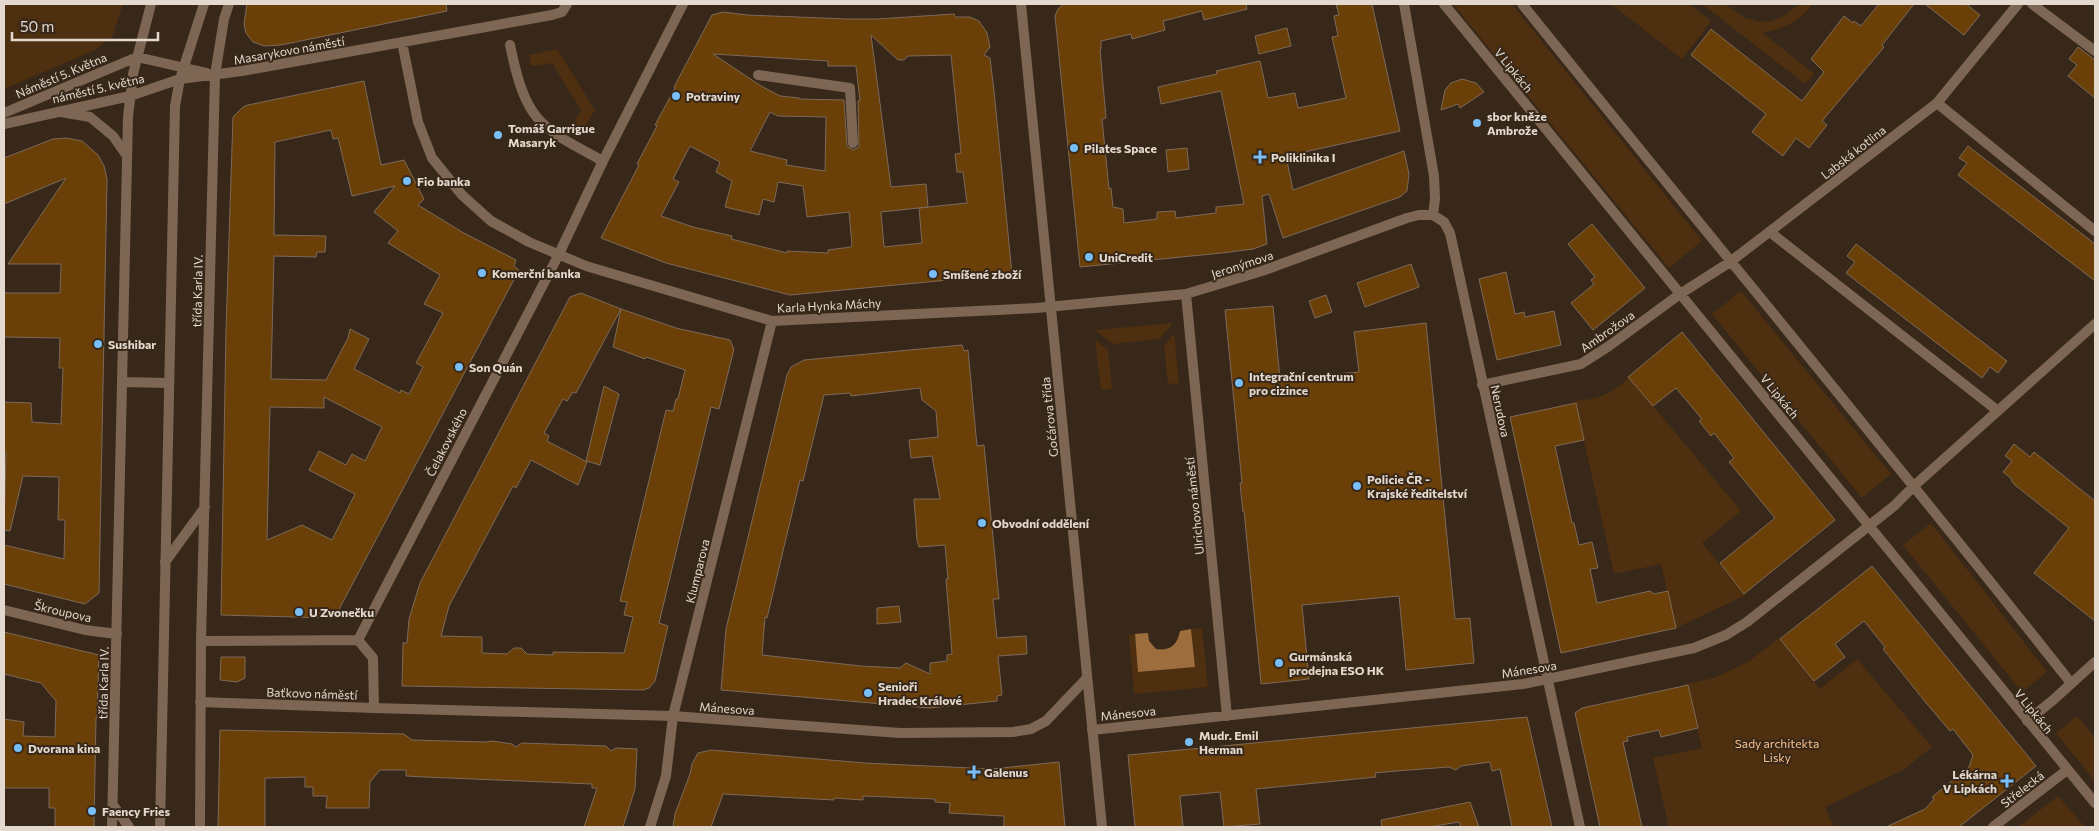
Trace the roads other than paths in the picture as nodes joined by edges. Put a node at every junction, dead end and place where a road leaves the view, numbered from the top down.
1 (151, 4) edge
2 (204, 4) edge
3 (229, 4) edge
4 (567, 4) edge
5 (683, 4) edge
6 (1021, 4) edge
7 (1404, 4) edge
8 (1444, 4) edge
9 (1522, 4) edge
10 (2018, 4) edge
11 (2032, 4) edge
12 (402, 42) junction
13 (510, 45) dead end
14 (2095, 51) edge
15 (137, 57) junction
16 (183, 68) junction
17 (132, 74) joint
18 (215, 75) junction
19 (758, 75) dead end
20 (180, 78) junction
21 (130, 96) junction
22 (1937, 103) junction
23 (55, 111) junction
24 (4, 113) edge
25 (4, 124) edge
26 (853, 143) dead end
27 (127, 156) junction
28 (603, 161) junction
29 (1433, 215) junction
30 (2095, 231) edge
31 (1770, 232) junction
32 (558, 256) junction
33 (1730, 262) junction
34 (1186, 294) junction
35 (1680, 294) junction
36 (1051, 306) junction
37 (772, 321) junction
38 (2095, 324) edge
39 (122, 382) junction
40 (168, 383) junction
41 (1482, 386) junction
42 (1998, 411) junction
43 (1915, 485) junction
44 (205, 507) junction
45 (1870, 526) junction
46 (165, 562) junction
47 (4, 610) edge
48 (117, 634) junction
49 (358, 640) junction
50 (201, 641) junction
51 (2095, 662) edge
52 (1087, 678) junction
53 (1546, 680) junction
54 (2071, 683) junction
55 (200, 702) junction
56 (374, 708) junction
57 (673, 716) junction
58 (1227, 716) junction
59 (2026, 721) junction
60 (1092, 730) junction
61 (2067, 770) junction
62 (2095, 804) edge
63 (113, 805) junction
64 (112, 827) edge
65 (129, 827) edge
66 (160, 827) edge
67 (200, 827) edge
68 (650, 827) edge
69 (1102, 827) edge
70 (1580, 827) edge
71 (1993, 827) edge

1 - 15 street, náměstí 5. května
2 - 16 street
3 - 18 street
4 - 12 street, Masarykovo náměstí
5 - 28 street
6 - 36 street, Gočárova třída
7 - 29 street
8 - 35 street, V Lipkách
9 - 33 street
10 - 22 street, Labská kotlina
11 - 14 street
12 - 18 street, Masarykovo náměstí
12 - 32 street
13 - 28 street
15 - 16 street, Náměstí 5. Května
15 - 17 street, náměstí 5. května
15 - 24 street, Náměstí 5. Května
16 - 18 street, Náměstí 5. Května
16 - 20 street
17 - 21 street, třída Karla IV.
18 - 20 street, Masarykovo náměstí
18 - 44 street, třída Karla IV.
19 - 26 street
20 - 21 street, náměstí 5. května
20 - 40 street
21 - 23 street, náměstí 5. května
21 - 27 street, třída Karla IV.
22 - 30 street
22 - 31 street, Labská kotlina
23 - 25 street, náměstí 5. května
23 - 27 street, Náměstí 5. Května
27 - 39 street, třída Karla IV.
28 - 32 street
29 - 34 street, Jeronýmova
29 - 41 street, Nerudova
31 - 33 street, Labská kotlina
31 - 42 street
32 - 37 street, Karla Hynka Máchy
32 - 49 street, Čelakovského
33 - 35 street, Labská kotlina
33 - 43 street
34 - 36 street, Jeronýmova
34 - 58 street, Ulrichovo náměstí
35 - 41 street, Ambrožova
35 - 45 street, V Lipkách
36 - 37 street, Karla Hynka Máchy
36 - 52 street, Gočárova třída
37 - 57 street, Klumparova
38 - 42 street
39 - 40 street
39 - 48 street, třída Karla IV.
40 - 46 street
41 - 53 street, Nerudova
42 - 43 street
43 - 45 street, Mánesova
43 - 54 street
44 - 46 street
44 - 50 street, třída Karla IV.
45 - 53 street, Mánesova
45 - 59 street, V Lipkách
46 - 66 street
47 - 48 street, Škroupova
48 - 63 street, třída Karla IV.
49 - 50 street
49 - 56 street, Baťkovo náměstí
50 - 55 street, třída Karla IV.
51 - 54 street
52 - 57 street, Mánesova
52 - 60 street, Gočárova třída
53 - 58 street, Mánesova
53 - 70 street, Nerudova
54 - 59 street
55 - 56 street, Baťkovo náměstí
55 - 67 street, třída Karla IV.
56 - 57 street, Mánesova
57 - 68 street, Klumparova
58 - 60 street, Mánesova
59 - 61 street, V Lipkách
60 - 69 street, Gočárova třída
61 - 62 street, V Lipkách
61 - 71 street, Střelecká
63 - 64 street, třída Karla IV.
63 - 65 street

